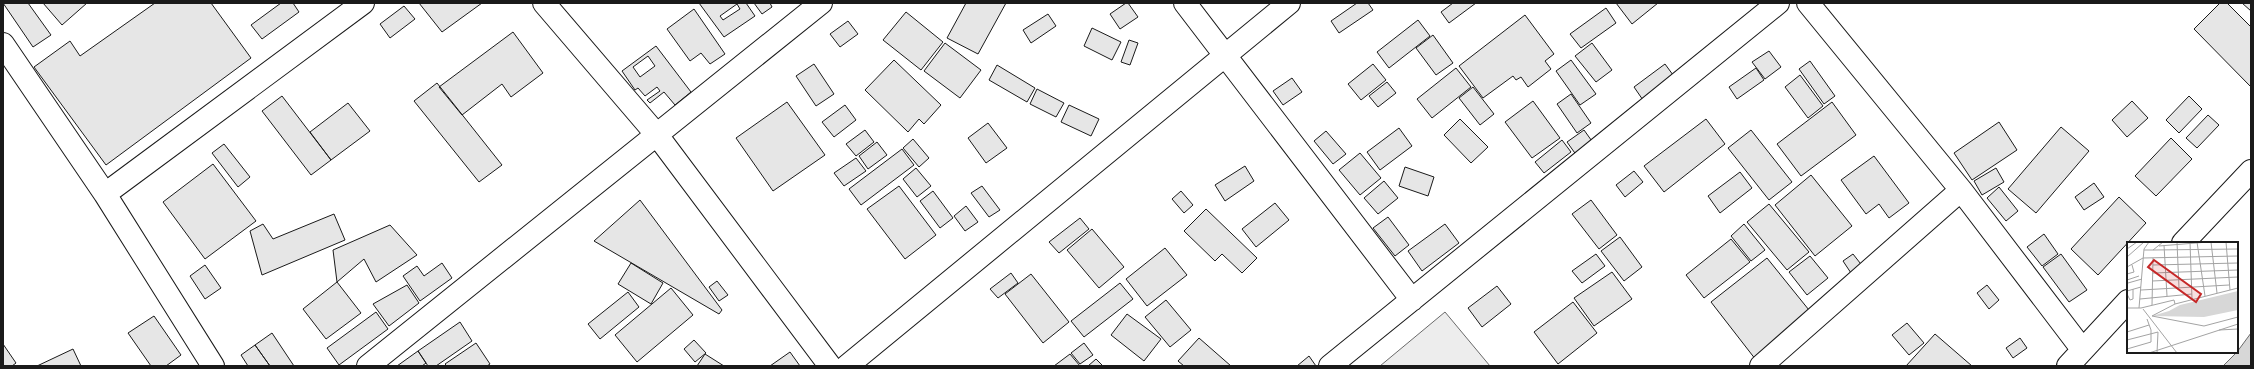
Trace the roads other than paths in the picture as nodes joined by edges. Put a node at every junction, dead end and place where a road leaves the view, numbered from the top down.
1 (363, 3) edge
2 (544, 3) edge
3 (821, 3) edge
4 (1186, 3) edge
5 (1289, 3) edge
6 (1778, 3) edge
7 (1808, 3) edge
8 (3, 44) edge
9 (1226, 55) junction
10 (657, 135) junction
11 (2251, 171) edge
12 (1960, 190) junction
13 (105, 194) junction
14 (2184, 242) edge
15 (1412, 300) junction
16 (2127, 302) edge
17 (2082, 349) junction
18 (213, 366) edge
19 (368, 366) edge
20 (830, 366) edge
21 (847, 366) edge
22 (1330, 366) edge
23 (1761, 366) edge
24 (2068, 366) edge

1 - 13 street
2 - 10 street
3 - 10 street
4 - 9 street
5 - 9 street
6 - 15 street
7 - 12 street
8 - 13 street
9 - 15 street
9 - 21 street
10 - 19 street
10 - 20 street
11 - 14 street
12 - 17 street
12 - 23 street
13 - 18 street
15 - 22 street
16 - 17 street
17 - 24 street

